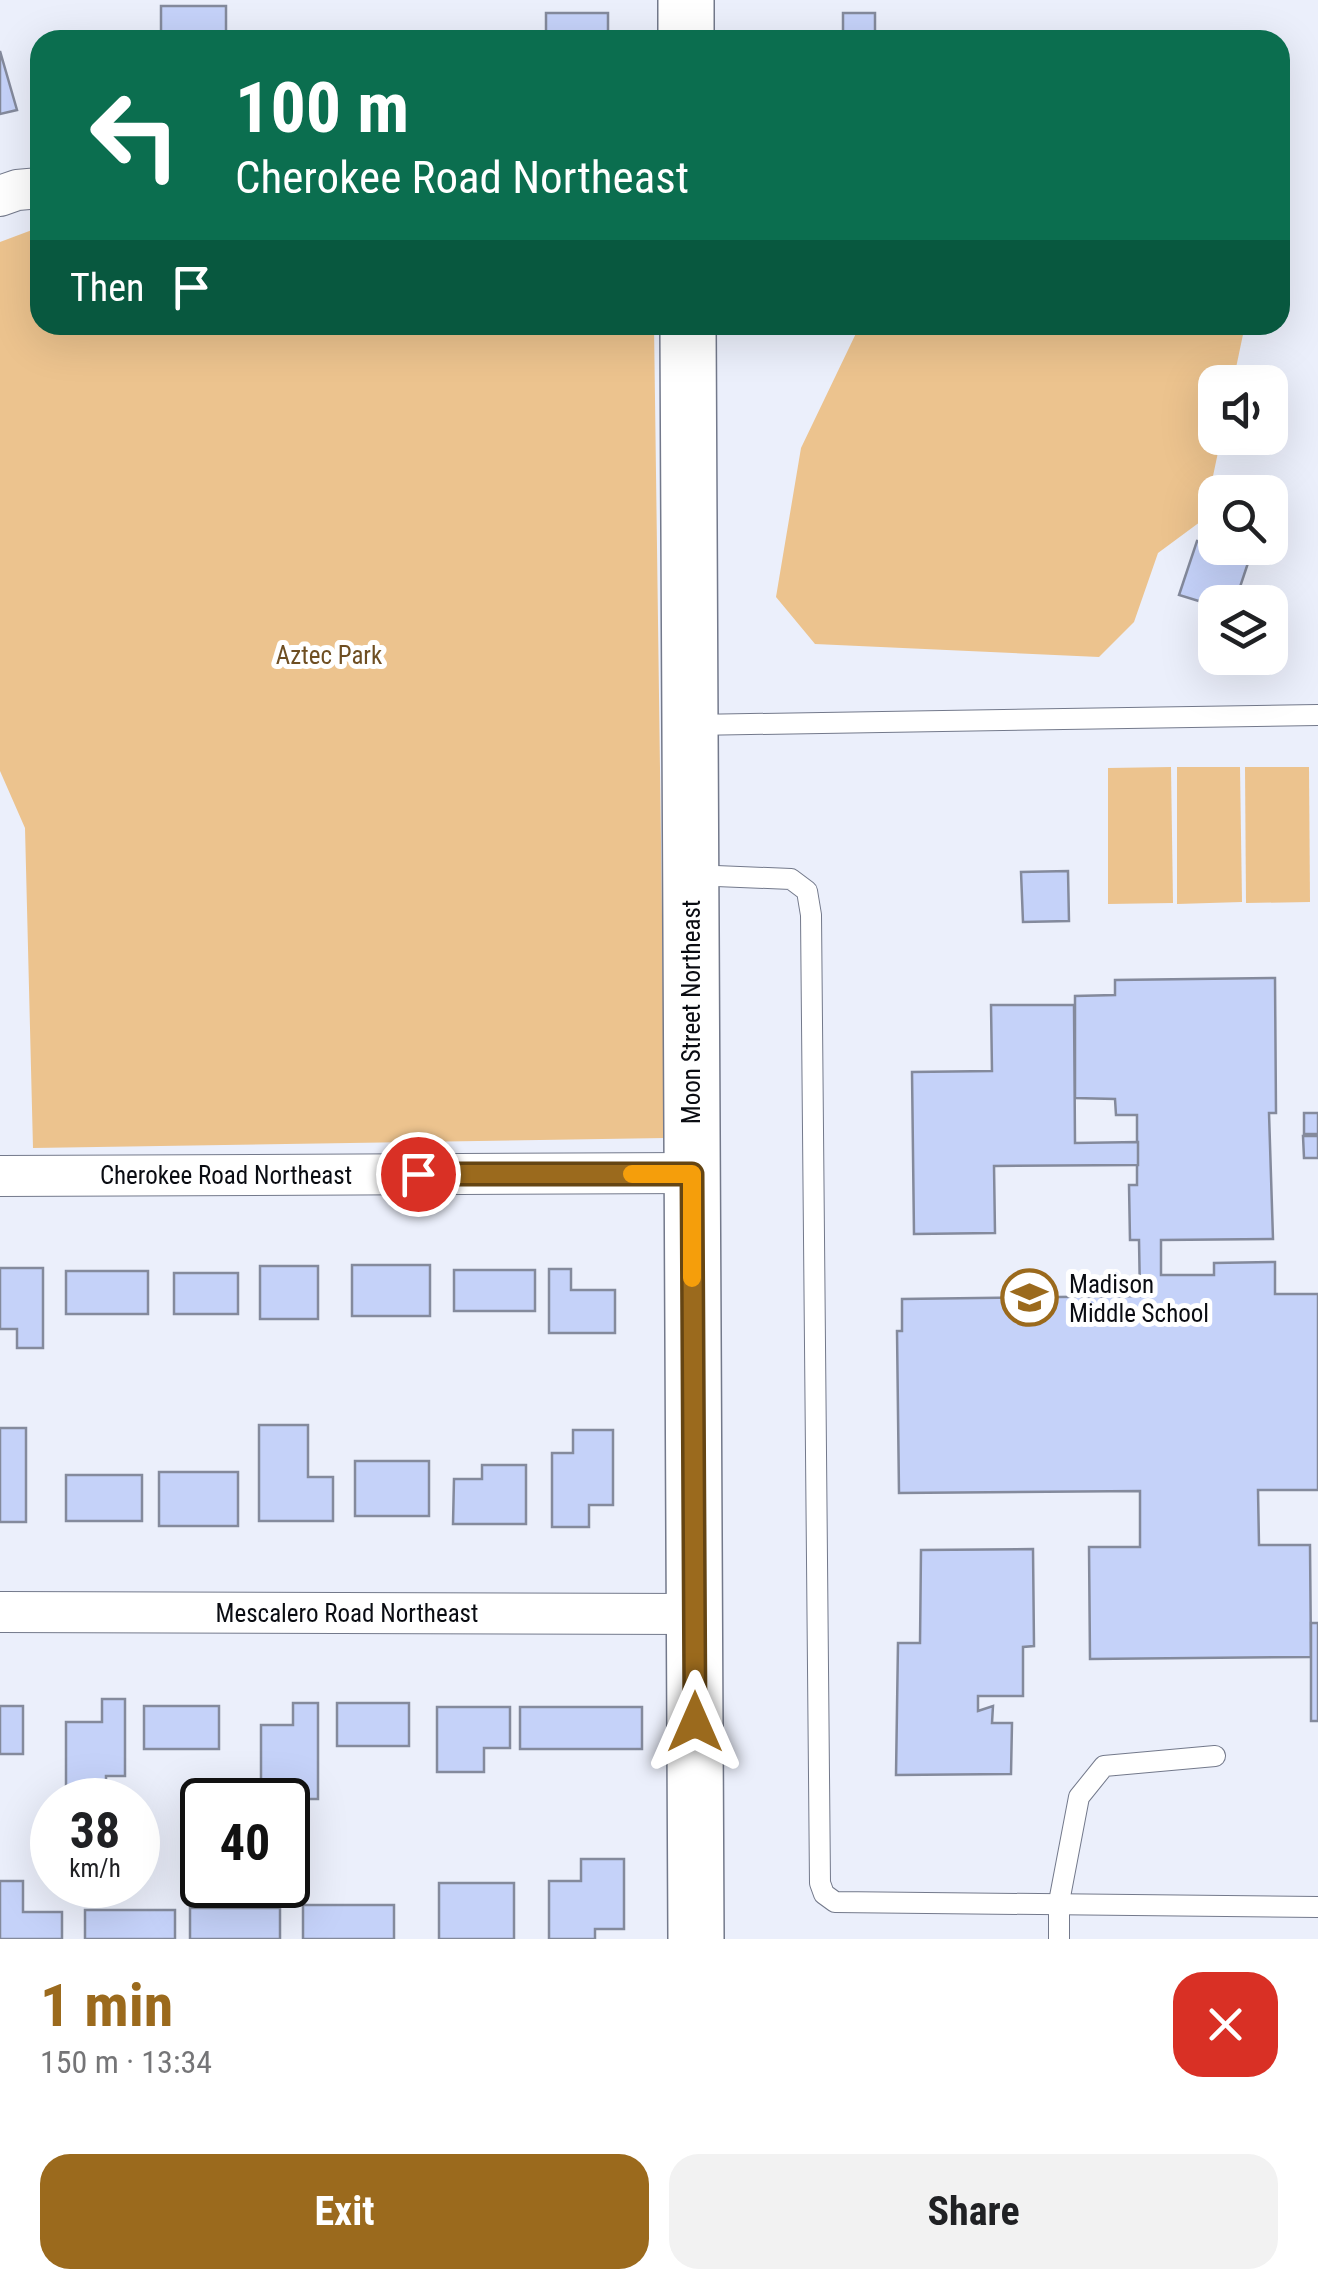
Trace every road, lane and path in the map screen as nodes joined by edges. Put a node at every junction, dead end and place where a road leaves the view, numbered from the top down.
1 (686, 0) edge
2 (686, 30) edge
3 (30, 189) edge
4 (0, 196) edge
5 (688, 335) edge
6 (1318, 716) edge
7 (691, 725) junction
8 (690, 876) junction
9 (692, 1174) junction
10 (0, 1176) edge
11 (0, 1612) edge
12 (694, 1614) junction
13 (1216, 1756) dead end
14 (1058, 1902) junction
15 (1318, 1907) edge
16 (696, 1939) edge
17 (1060, 1939) edge

1 - 2 street
3 - 4 street
5 - 7 street, Moon Street Northeast
6 - 7 lane
7 - 8 street, Moon Street Northeast
8 - 9 street, Moon Street Northeast
8 - 14 lane
9 - 10 street, Cherokee Road Northeast
9 - 12 street, Moon Street Northeast
11 - 12 street, Mescalero Road Northeast
12 - 16 street, Moon Street Northeast
13 - 14 lane
14 - 15 lane
14 - 17 lane

